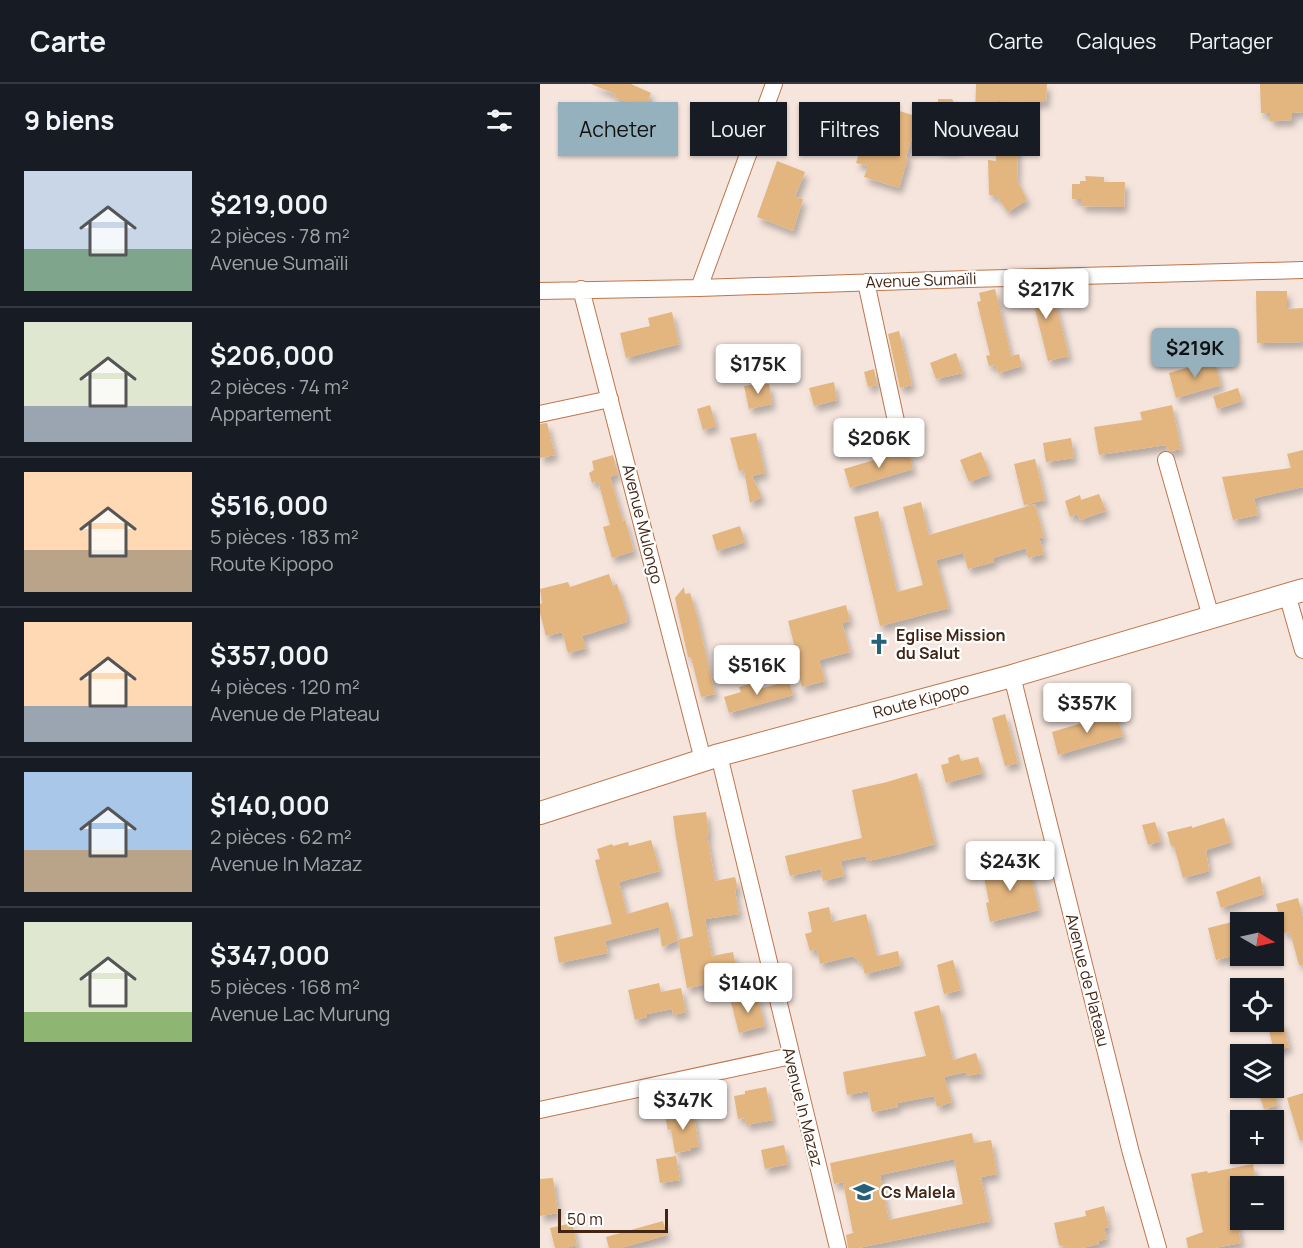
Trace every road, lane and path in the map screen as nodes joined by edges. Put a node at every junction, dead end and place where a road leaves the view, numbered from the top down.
1 (774, 84) edge
2 (1303, 270) edge
3 (866, 282) junction
4 (699, 288) junction
5 (581, 289) junction
6 (540, 291) edge
7 (610, 399) junction
8 (540, 414) edge
9 (899, 435) dead end
10 (1166, 459) dead end
11 (1295, 592) edge
12 (1211, 617) junction
13 (1303, 650) edge
14 (1012, 676) junction
15 (711, 757) junction
16 (540, 813) edge
17 (791, 1056) junction
18 (540, 1110) edge
19 (838, 1248) edge
20 (1158, 1248) edge

1 - 4 street
2 - 3 street, Avenue Sumaïli
3 - 4 street, Avenue Sumaïli
3 - 9 street
4 - 5 street, Avenue Sumaïli
5 - 6 street, Avenue Sumaïli
5 - 7 street, Avenue Mulongo
7 - 8 street
7 - 15 street, Avenue Mulongo
10 - 12 street
11 - 12 main road, Route Kipopo
11 - 13 street
12 - 14 main road, Route Kipopo
14 - 15 main road, Route Kipopo
14 - 20 street, Avenue de Plateau
15 - 16 main road, Route Kipopo
15 - 17 street, Avenue In Mazaz
17 - 18 street
17 - 19 street, Avenue In Mazaz

